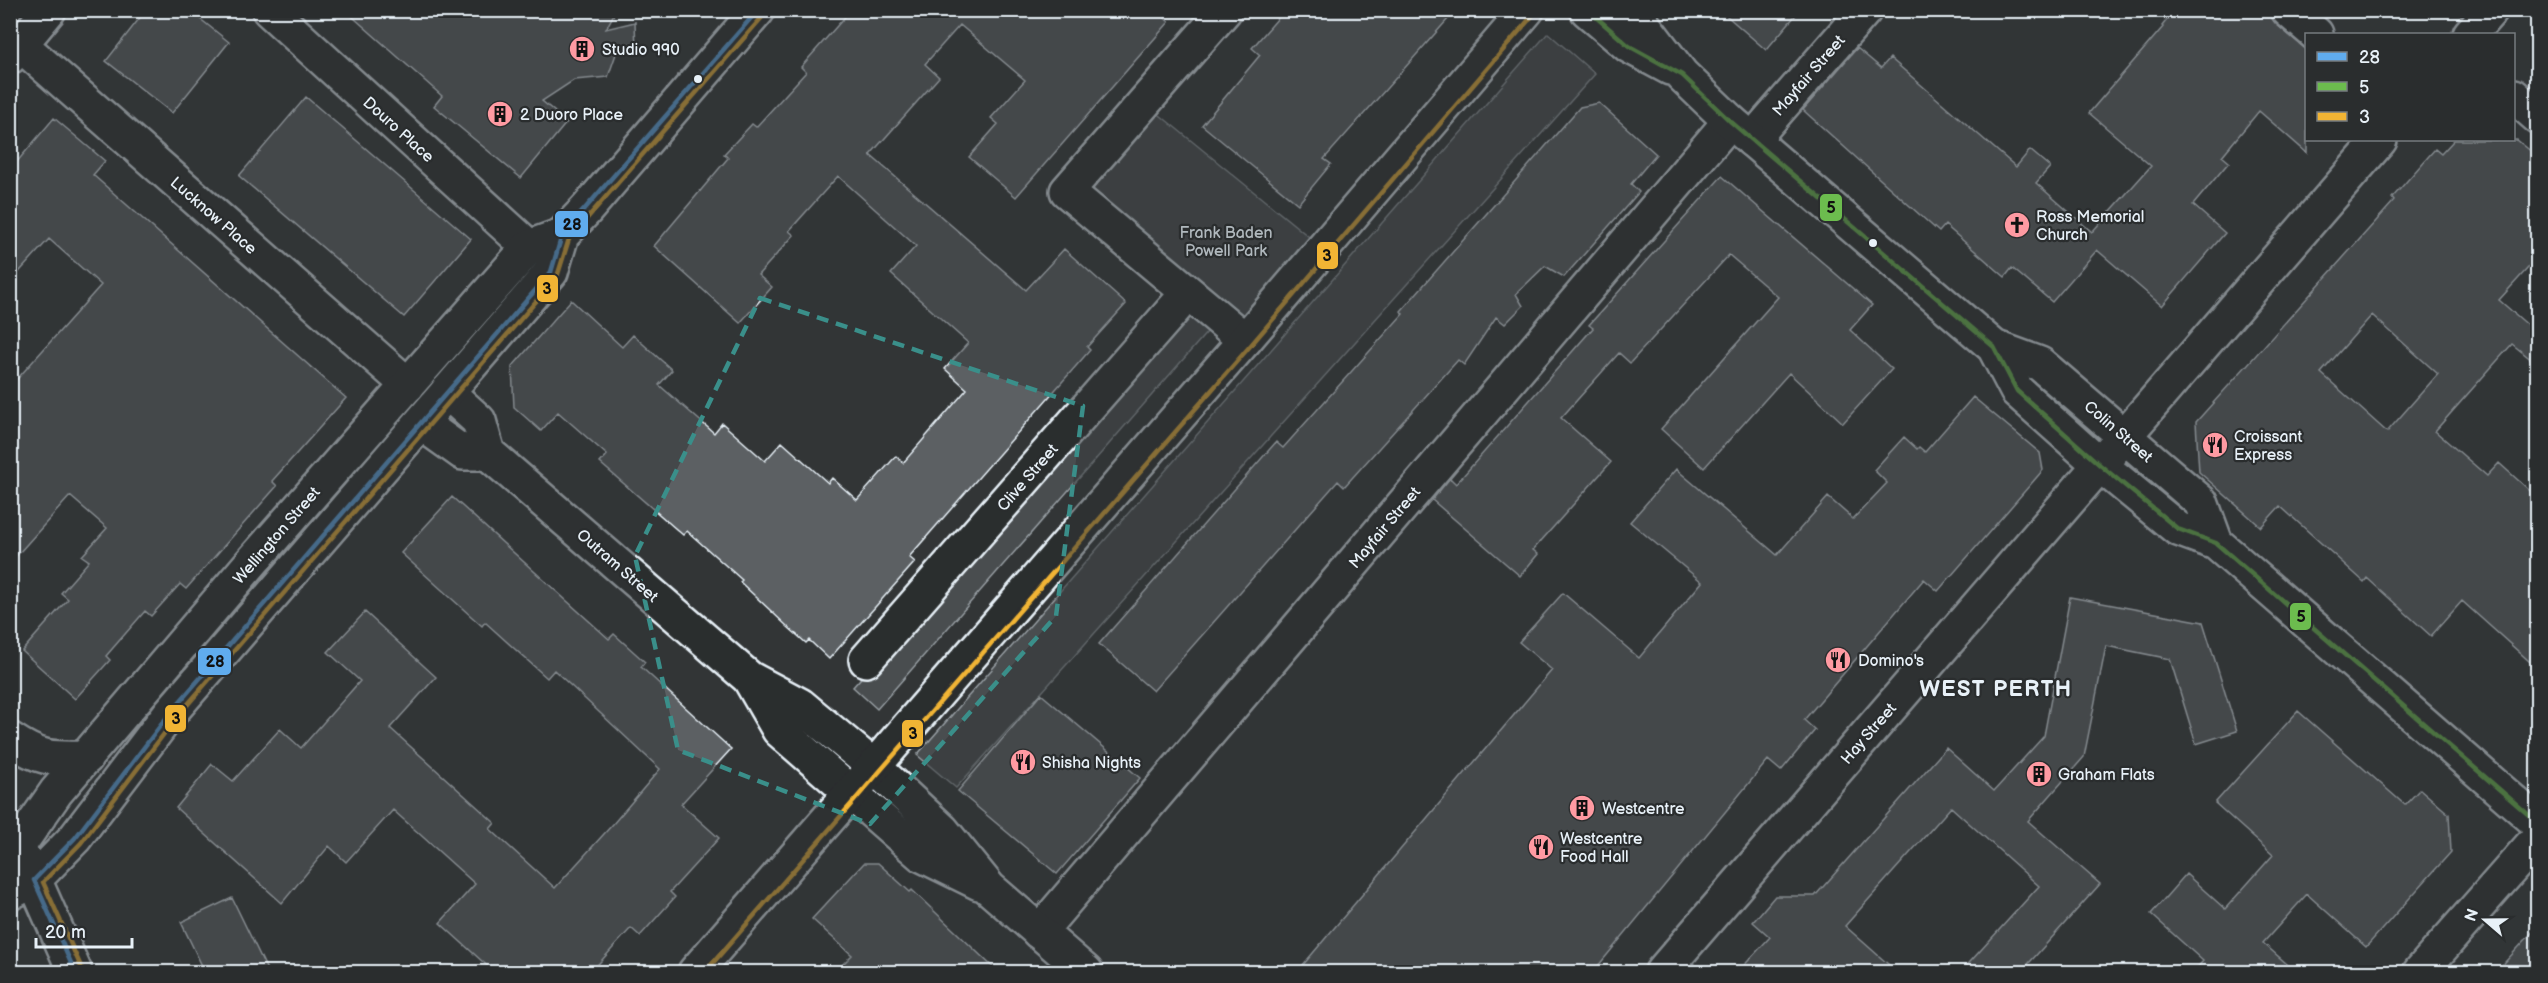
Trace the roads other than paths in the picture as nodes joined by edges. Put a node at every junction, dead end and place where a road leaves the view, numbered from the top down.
1 (49, 10) edge
2 (269, 10) edge
3 (1225, 10) edge
4 (1527, 10) edge
5 (1587, 10) edge
6 (1628, 10) edge
7 (1865, 10) edge
8 (2288, 10) edge
9 (2491, 10) edge
10 (748, 14) edge
11 (2315, 33) edge
12 (2471, 33) edge
13 (16, 51) edge
14 (1682, 75) junction
15 (2515, 97) edge
16 (2538, 117) edge
17 (1741, 130) junction
18 (2379, 141) edge
19 (562, 235) junction
20 (529, 247) junction
21 (1188, 293) junction
22 (1245, 340) junction
23 (1994, 347) junction
24 (408, 385) junction
25 (447, 392) junction
26 (421, 423) junction
27 (2124, 437) junction
28 (488, 453) junction
29 (2100, 465) junction
30 (2216, 543) junction
31 (866, 660) dead end
32 (749, 678) junction
33 (10, 739) edge
34 (86, 758) junction
35 (873, 766) junction
36 (850, 792) junction
37 (2538, 823) edge
38 (2538, 838) edge
39 (13, 843) edge
40 (22, 886) edge
41 (989, 888) junction
42 (1039, 932) junction
43 (75, 972) edge
44 (695, 972) edge
45 (1086, 972) edge
46 (1662, 972) edge
47 (2420, 972) edge

1 - 13 street
2 - 20 street, Douro Place
3 - 21 street
4 - 22 street
5 - 14 street, Colin Street
6 - 14 street, Colin Street
7 - 17 street, Mayfair Street
8 - 11 street
9 - 12 street
10 - 19 street, Wellington Street
13 - 24 street, Lucknow Place
14 - 17 street, Colin Street
15 - 16 street
17 - 23 street, Colin Street
17 - 42 street, Mayfair Street
18 - 27 street, Hay Street
19 - 20 street, Wellington Street
19 - 25 street, Wellington Street
20 - 24 street, Wellington Street
21 - 22 street
21 - 31 street, Clive Street
22 - 35 street
23 - 27 street, Colin Street
23 - 29 street, Colin Street
24 - 34 street, Wellington Street
25 - 26 street, Wellington Street
25 - 28 street
26 - 28 street
26 - 40 street, Wellington Street
27 - 29 street, Hay Street
27 - 30 street, Colin Street
28 - 32 street, Outram Street
29 - 30 street, Colin Street
29 - 46 street, Hay Street
30 - 37 street, Colin Street
32 - 35 street, Outram Street
32 - 36 street, Outram Street
33 - 34 street
34 - 39 street, Wellington Street
35 - 36 street
35 - 41 street, Outram Street
36 - 41 street, Outram Street
36 - 44 street
38 - 47 street
39 - 40 street
40 - 43 street
41 - 42 street, Outram Street
42 - 45 street, Outram Street

